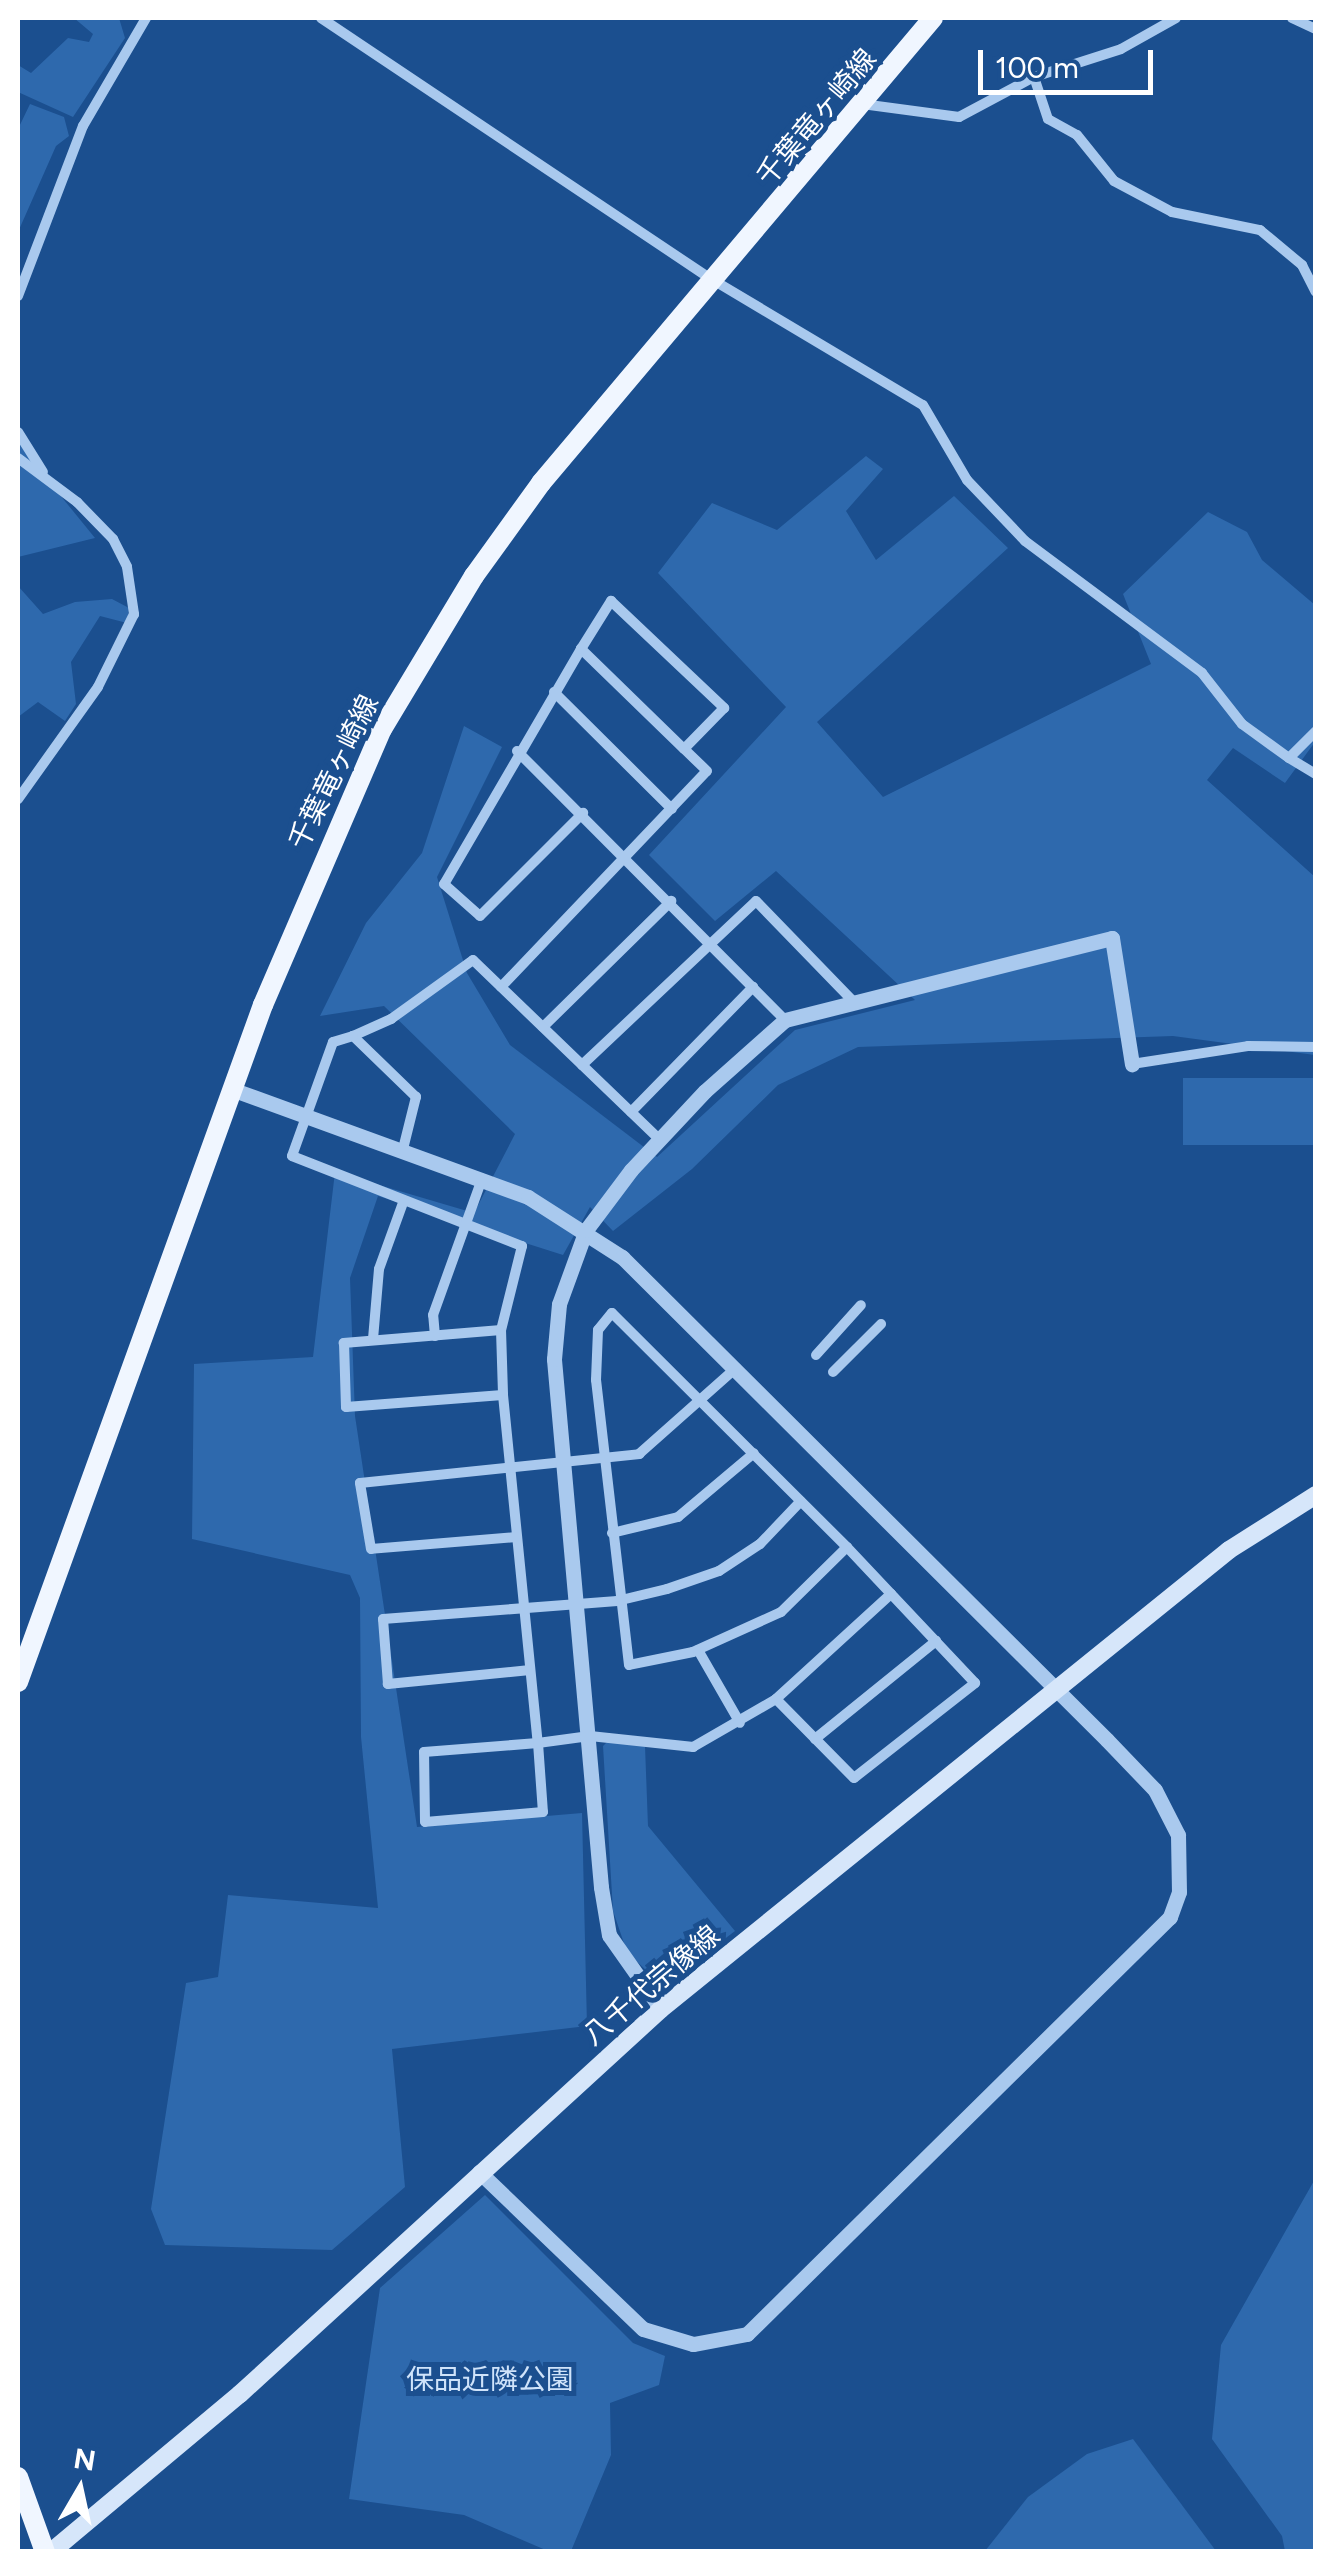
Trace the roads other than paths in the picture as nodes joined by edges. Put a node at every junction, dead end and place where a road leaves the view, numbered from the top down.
1 (146, 18) edge
2 (321, 18) edge
3 (932, 18) edge
4 (1176, 18) edge
5 (1292, 18) edge
6 (1316, 29) edge
7 (1034, 77) junction
8 (862, 104) junction
9 (714, 280) junction
10 (1316, 292) edge
11 (18, 296) edge
12 (18, 432) edge
13 (18, 458) edge
14 (50, 481) junction
15 (581, 648) junction
16 (554, 692) junction
17 (1316, 732) edge
18 (684, 749) junction
19 (517, 751) junction
20 (1290, 758) junction
21 (1316, 774) edge
22 (18, 799) edge
23 (672, 809) junction
24 (583, 813) junction
25 (628, 856) junction
26 (671, 901) junction
27 (712, 944) junction
28 (501, 987) junction
29 (753, 987) junction
30 (855, 1004) junction
31 (784, 1020) junction
32 (543, 1028) junction
33 (352, 1036) junction
34 (1316, 1047) edge
35 (1132, 1064) joint
36 (582, 1065) junction
37 (234, 1090) junction
38 (630, 1112) junction
39 (309, 1114) junction
40 (660, 1139) junction
41 (403, 1149) junction
42 (482, 1179) junction
43 (404, 1200) junction
44 (463, 1223) junction
45 (586, 1230) junction
46 (861, 1305) dead end
47 (880, 1324) dead end
48 (501, 1330) junction
49 (434, 1336) junction
50 (373, 1339) junction
51 (816, 1355) dead end
52 (736, 1368) junction
53 (834, 1372) dead end
54 (502, 1395) junction
55 (702, 1399) junction
56 (754, 1453) junction
57 (606, 1462) junction
58 (565, 1466) junction
59 (510, 1472) junction
60 (1316, 1494) edge
61 (801, 1501) junction
62 (612, 1533) junction
63 (516, 1537) junction
64 (846, 1547) junction
65 (891, 1594) junction
66 (617, 1600) junction
67 (575, 1602) junction
68 (524, 1606) junction
69 (936, 1641) junction
70 (698, 1650) junction
71 (530, 1670) junction
72 (18, 1682) edge
73 (1056, 1690) junction
74 (776, 1699) junction
75 (740, 1723) junction
76 (590, 1736) junction
77 (815, 1739) junction
78 (538, 1743) junction
79 (661, 2010) junction
80 (478, 2172) junction
81 (18, 2477) edge
82 (48, 2552) edge

1 - 11 street
2 - 9 street
3 - 8 main road, 千葉竜ヶ崎線
4 - 7 street
5 - 6 street
7 - 8 street
7 - 10 street
8 - 9 main road, 千葉竜ヶ崎線
9 - 20 street
9 - 37 main road, 千葉竜ヶ崎線
12 - 14 street
13 - 14 street
14 - 22 street
15 - 16 street
15 - 18 street
15 - 18 street
16 - 19 street
16 - 23 street
17 - 20 street
18 - 23 street
19 - 24 street
19 - 24 street
20 - 21 street
23 - 25 street
24 - 25 street
25 - 26 street
25 - 28 street
26 - 27 street
26 - 32 street
27 - 29 street
27 - 30 street
27 - 36 street
28 - 32 street
28 - 33 street
29 - 31 street
29 - 38 street
30 - 31 street
30 - 35 street
31 - 40 street
32 - 36 street
33 - 39 street
33 - 41 street
34 - 35 street
36 - 38 street
37 - 39 street
37 - 72 main road, 千葉竜ヶ崎線
38 - 40 street
39 - 41 street
39 - 43 street
40 - 45 street
41 - 42 street
42 - 44 street
42 - 45 street
43 - 44 street
43 - 50 street
44 - 48 street
44 - 49 street
45 - 52 street
45 - 58 street
46 - 51 street
47 - 53 street
48 - 49 street
48 - 54 street
49 - 50 street
50 - 54 street
52 - 55 street
52 - 73 street
54 - 59 street
55 - 56 street
55 - 57 street
55 - 57 street
56 - 61 street
56 - 62 street
57 - 58 street
57 - 62 street
58 - 59 street
58 - 67 street
59 - 63 street
59 - 63 street
60 - 73 main road, 八千代宗像線
61 - 64 street
61 - 66 street
62 - 66 street
63 - 68 street
64 - 65 street
64 - 70 street
65 - 69 street
65 - 74 street
66 - 67 street
66 - 70 street
67 - 68 street
67 - 76 street
68 - 71 street
68 - 71 street
69 - 77 street
69 - 77 street
70 - 75 street
71 - 78 street
73 - 79 main road, 八千代宗像線
73 - 80 street
74 - 75 street
74 - 77 street
75 - 76 street
76 - 78 street
76 - 79 street
78 - 78 street
79 - 80 main road, 八千代宗像線
80 - 82 main road, 八千代宗像線
81 - 82 main road

